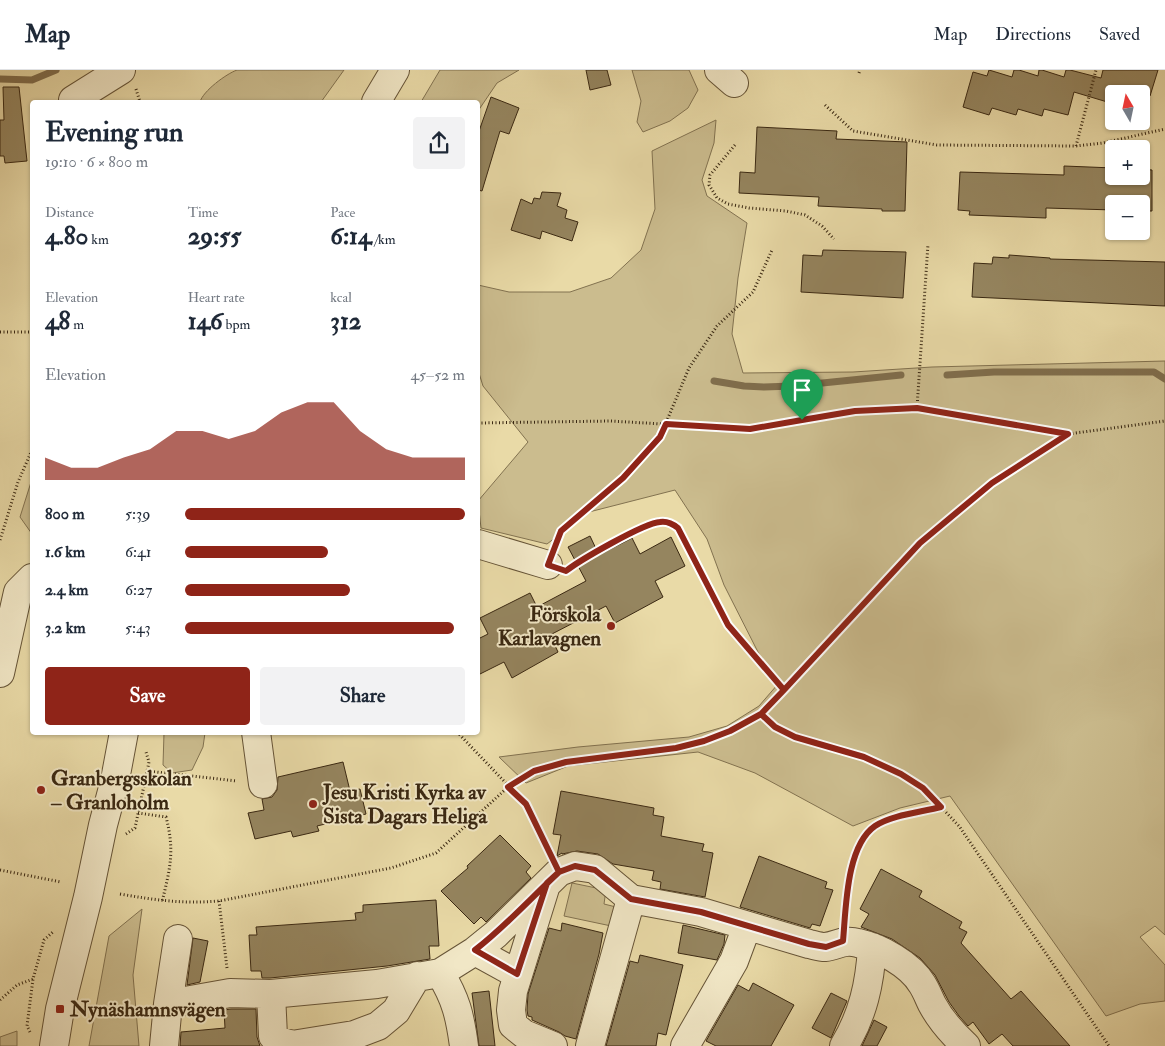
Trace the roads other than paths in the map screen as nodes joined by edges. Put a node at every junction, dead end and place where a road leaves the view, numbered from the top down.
1 (121, 70) edge
2 (395, 70) edge
3 (73, 100) dead end
4 (377, 100) edge
5 (480, 545) edge
6 (548, 565) road end
7 (30, 580) edge
8 (0, 673) edge
9 (123, 735) edge
10 (256, 735) edge
11 (263, 781) road end
12 (553, 877) junction
13 (631, 899) junction
14 (748, 926) junction
15 (178, 939) dead end
16 (872, 947) junction
17 (475, 950) junction
18 (428, 974) junction
19 (517, 974) junction
20 (271, 994) junction
21 (168, 1004) junction
22 (950, 1040) edge
23 (54, 1046) edge
24 (164, 1046) edge
25 (464, 1046) edge
26 (553, 1046) edge
27 (590, 1046) edge
28 (685, 1046) edge
29 (844, 1046) edge

1 - 3 street
2 - 4 street
5 - 6 street
7 - 8 street
9 - 23 street
10 - 11 street
12 - 13 street
12 - 17 street
12 - 19 street
13 - 14 street
13 - 27 street
14 - 16 street
14 - 28 street
15 - 21 street
16 - 22 street
16 - 29 street
17 - 18 street
17 - 19 street
18 - 20 street
18 - 20 street
18 - 25 street
19 - 26 street
20 - 21 street
21 - 24 street

